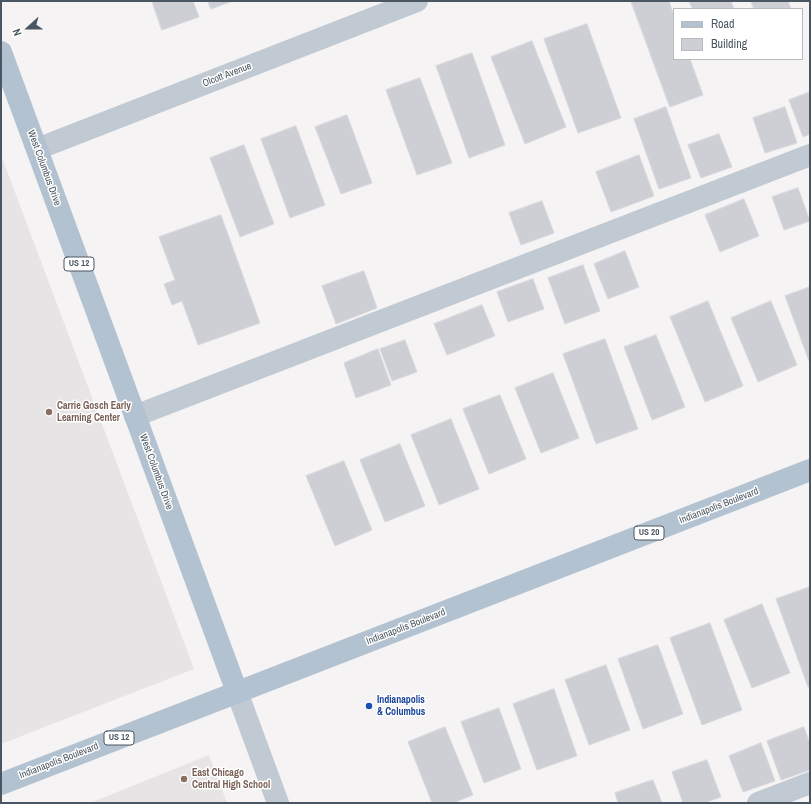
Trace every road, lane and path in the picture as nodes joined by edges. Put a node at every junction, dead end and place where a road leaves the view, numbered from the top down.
1 (417, 1) edge
2 (1, 52) edge
3 (37, 149) junction
4 (810, 155) edge
5 (135, 416) junction
6 (810, 470) edge
7 (237, 692) junction
8 (810, 783) edge
9 (1, 784) edge
10 (278, 803) edge
11 (758, 803) edge

1 - 3 street, Olcott Avenue
2 - 3 main road, West Columbus Drive / US 12
3 - 5 main road, West Columbus Drive / US 12
4 - 5 street
5 - 7 main road, West Columbus Drive / US 12
6 - 7 main road, Indianapolis Boulevard / US 20
7 - 9 main road, Indianapolis Boulevard / US 12
7 - 10 street, West Columbus Drive
8 - 11 street

